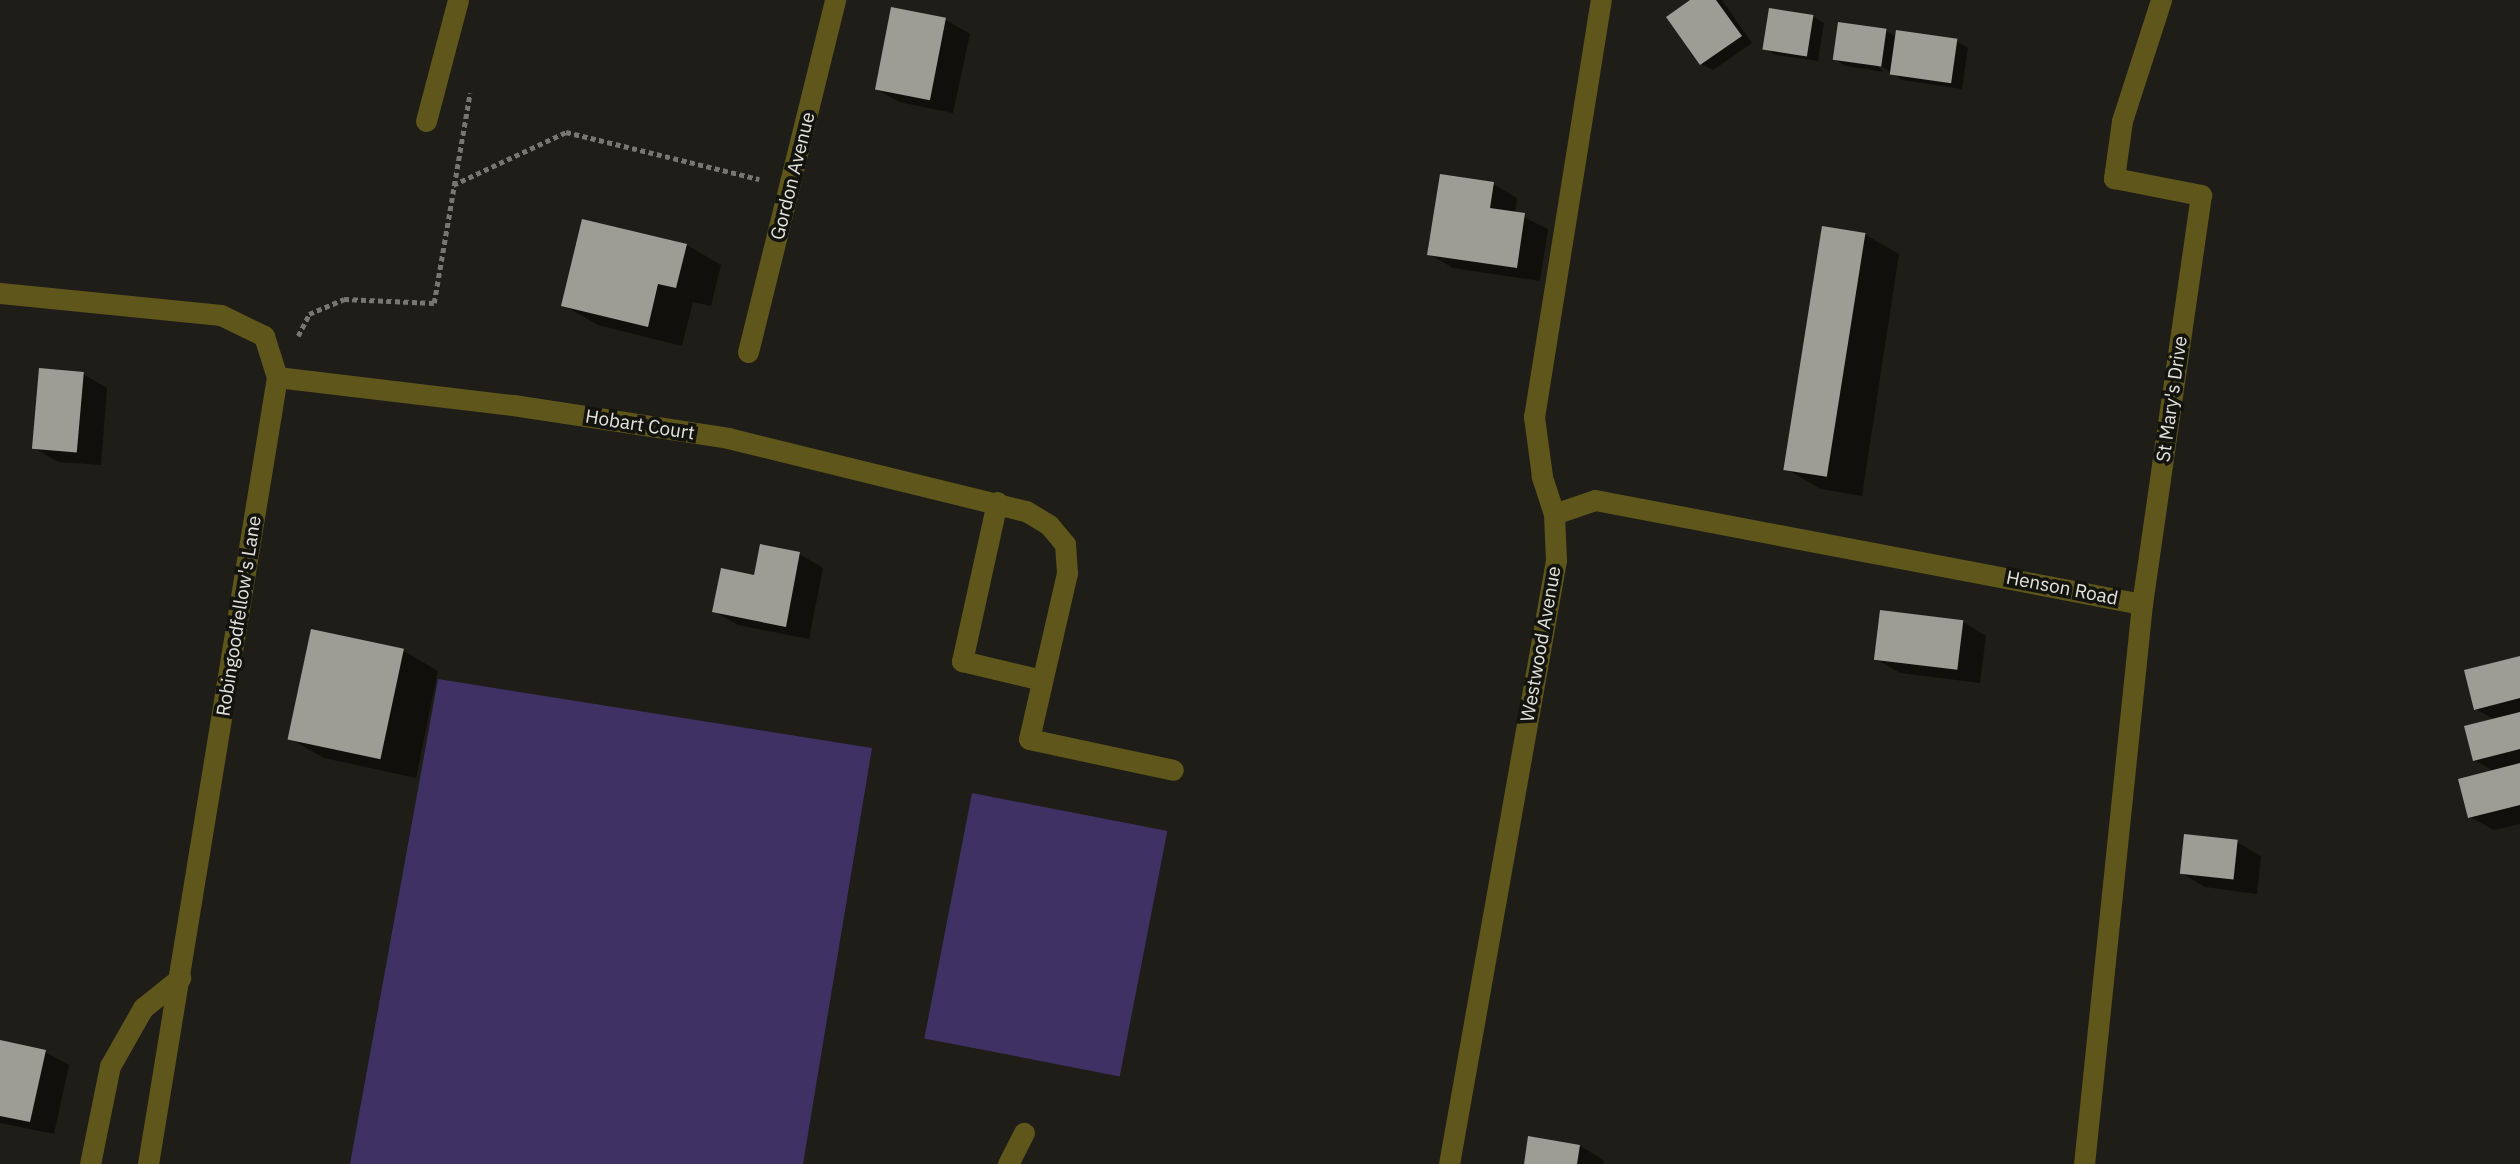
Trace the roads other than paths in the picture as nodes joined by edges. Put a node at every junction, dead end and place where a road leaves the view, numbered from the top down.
1 (458, 0) edge
2 (835, 0) edge
3 (1601, 0) edge
4 (2161, 0) edge
5 (426, 121) dead end
6 (0, 293) edge
7 (748, 352) dead end
8 (277, 377) junction
9 (997, 502) junction
10 (1554, 514) junction
11 (2142, 604) junction
12 (1042, 680) junction
13 (1173, 770) dead end
14 (180, 978) junction
15 (1024, 1133) dead end
16 (90, 1164) edge
17 (148, 1164) edge
18 (1008, 1164) edge
19 (1449, 1164) edge
20 (2084, 1164) edge

1 - 5 street
2 - 7 street, Gordon Avenue
3 - 10 street, Westwood Avenue
4 - 11 street, St Mary's Drive
6 - 8 street, Robingoodfellow's Lane
8 - 9 street, Hobart Court
8 - 14 street, Robingoodfellow's Lane
9 - 12 street, Hobart Court
9 - 12 street
10 - 11 street, Henson Road
10 - 19 street, Westwood Avenue
11 - 20 street, Henson Road
12 - 13 street, Hobart Court
14 - 16 street
14 - 17 street, Robingoodfellow's Lane
15 - 18 street

